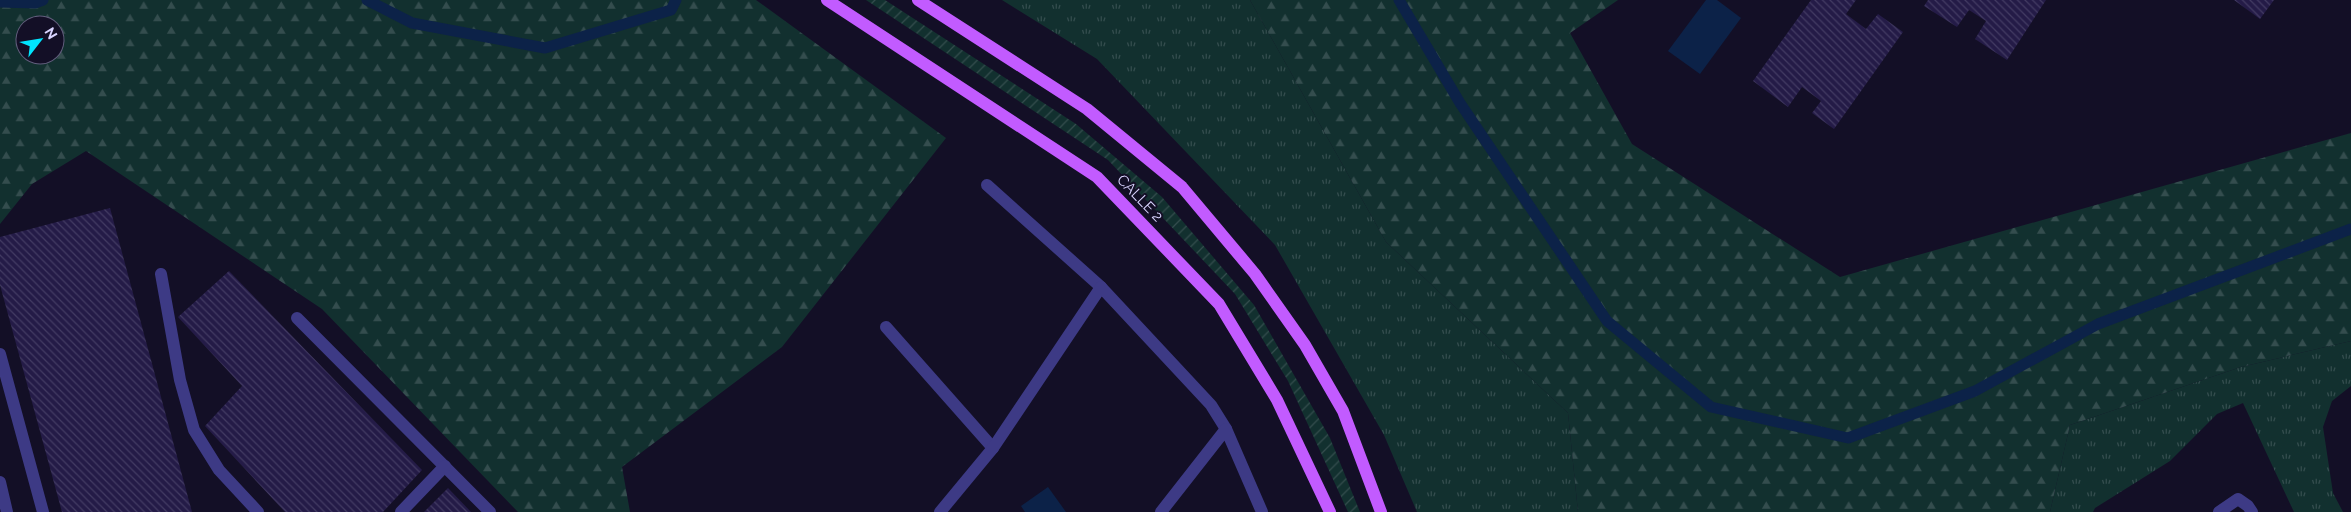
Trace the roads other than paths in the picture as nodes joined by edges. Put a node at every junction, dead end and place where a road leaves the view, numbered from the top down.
1 (827, 0) edge
2 (918, 0) edge
3 (987, 185) dead end
4 (161, 274) dead end
5 (1101, 287) junction
6 (297, 318) dead end
7 (886, 327) dead end
8 (0, 354) edge
9 (1226, 429) junction
10 (993, 448) junction
11 (445, 466) junction
12 (0, 482) edge
13 (6, 512) edge
14 (43, 512) edge
15 (258, 512) edge
16 (401, 512) edge
17 (490, 512) edge
18 (940, 512) edge
19 (1161, 512) edge
20 (1262, 512) edge
21 (1330, 512) edge
22 (1381, 512) edge
23 (2220, 512) edge
24 (2252, 512) edge

1 - 21 main road, CALLE 2
2 - 22 main road
3 - 5 lane
4 - 15 lane
5 - 9 lane
5 - 10 lane
6 - 11 lane
7 - 10 lane
8 - 14 lane
9 - 19 lane
9 - 20 lane
10 - 18 lane
11 - 16 lane
11 - 17 lane
12 - 13 lane
23 - 24 lane

